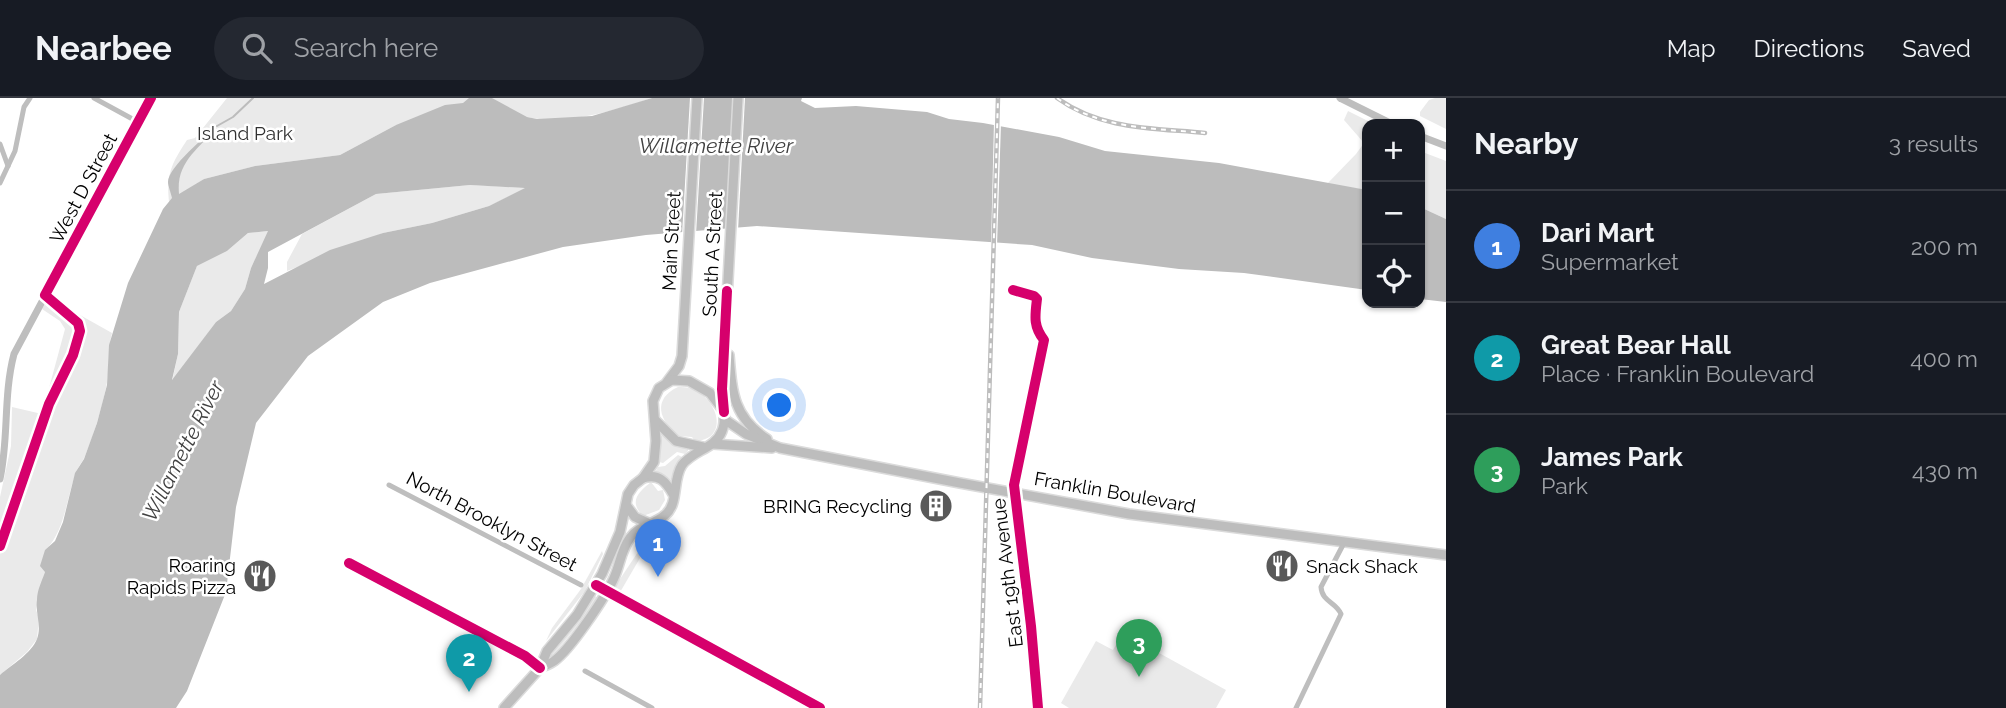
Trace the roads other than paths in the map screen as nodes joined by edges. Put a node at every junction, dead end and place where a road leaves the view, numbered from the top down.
1 (30, 98) edge
2 (94, 98) edge
3 (151, 98) edge
4 (697, 98) edge
5 (738, 98) edge
6 (1340, 98) edge
7 (1382, 119) edge
8 (138, 122) junction
9 (1425, 138) edge
10 (0, 144) edge
11 (1446, 146) edge
12 (8, 166) junction
13 (0, 183) edge
14 (1013, 290) dead end
15 (726, 327) junction
16 (667, 382) junction
17 (724, 415) junction
18 (654, 418) junction
19 (709, 445) junction
20 (780, 448) junction
21 (643, 478) junction
22 (0, 479) edge
23 (389, 485) dead end
24 (1014, 493) junction
25 (673, 494) junction
26 (626, 505) junction
27 (648, 523) junction
28 (1344, 543) junction
29 (1446, 555) edge
30 (349, 564) dead end
31 (581, 585) dead end
32 (596, 585) junction
33 (607, 592) junction
34 (540, 668) junction
35 (585, 671) dead end
36 (641, 705) edge
37 (504, 708) edge
38 (653, 708) edge
39 (820, 708) edge
40 (1038, 708) edge
41 (1296, 708) edge

1 - 12 street
2 - 8 street
3 - 8 street, West D Street
4 - 16 main road, Main Street
5 - 15 main road, South A Street
6 - 7 street
8 - 22 street, West D Street
9 - 11 street
10 - 12 street
12 - 13 street
14 - 24 street, East 19th Avenue
15 - 17 main road, South A Street
15 - 20 main road
16 - 17 main road, Franklin Boulevard
16 - 18 main road
17 - 19 main road
17 - 20 main road, Franklin Boulevard
18 - 19 main road, Franklin Boulevard
18 - 21 main road
19 - 20 main road, Franklin Boulevard
19 - 25 main road
20 - 24 main road, Franklin Boulevard
21 - 25 main road
21 - 26 main road
23 - 31 street, North Brooklyn Street
24 - 28 main road, Franklin Boulevard
24 - 40 street, East 19th Avenue
25 - 27 main road
26 - 27 main road
26 - 32 main road
27 - 33 main road
28 - 29 main road, Franklin Boulevard
28 - 41 street
30 - 34 street
32 - 33 street
32 - 34 main road
33 - 34 main road
33 - 39 street
34 - 37 main road
35 - 36 street
36 - 38 street

